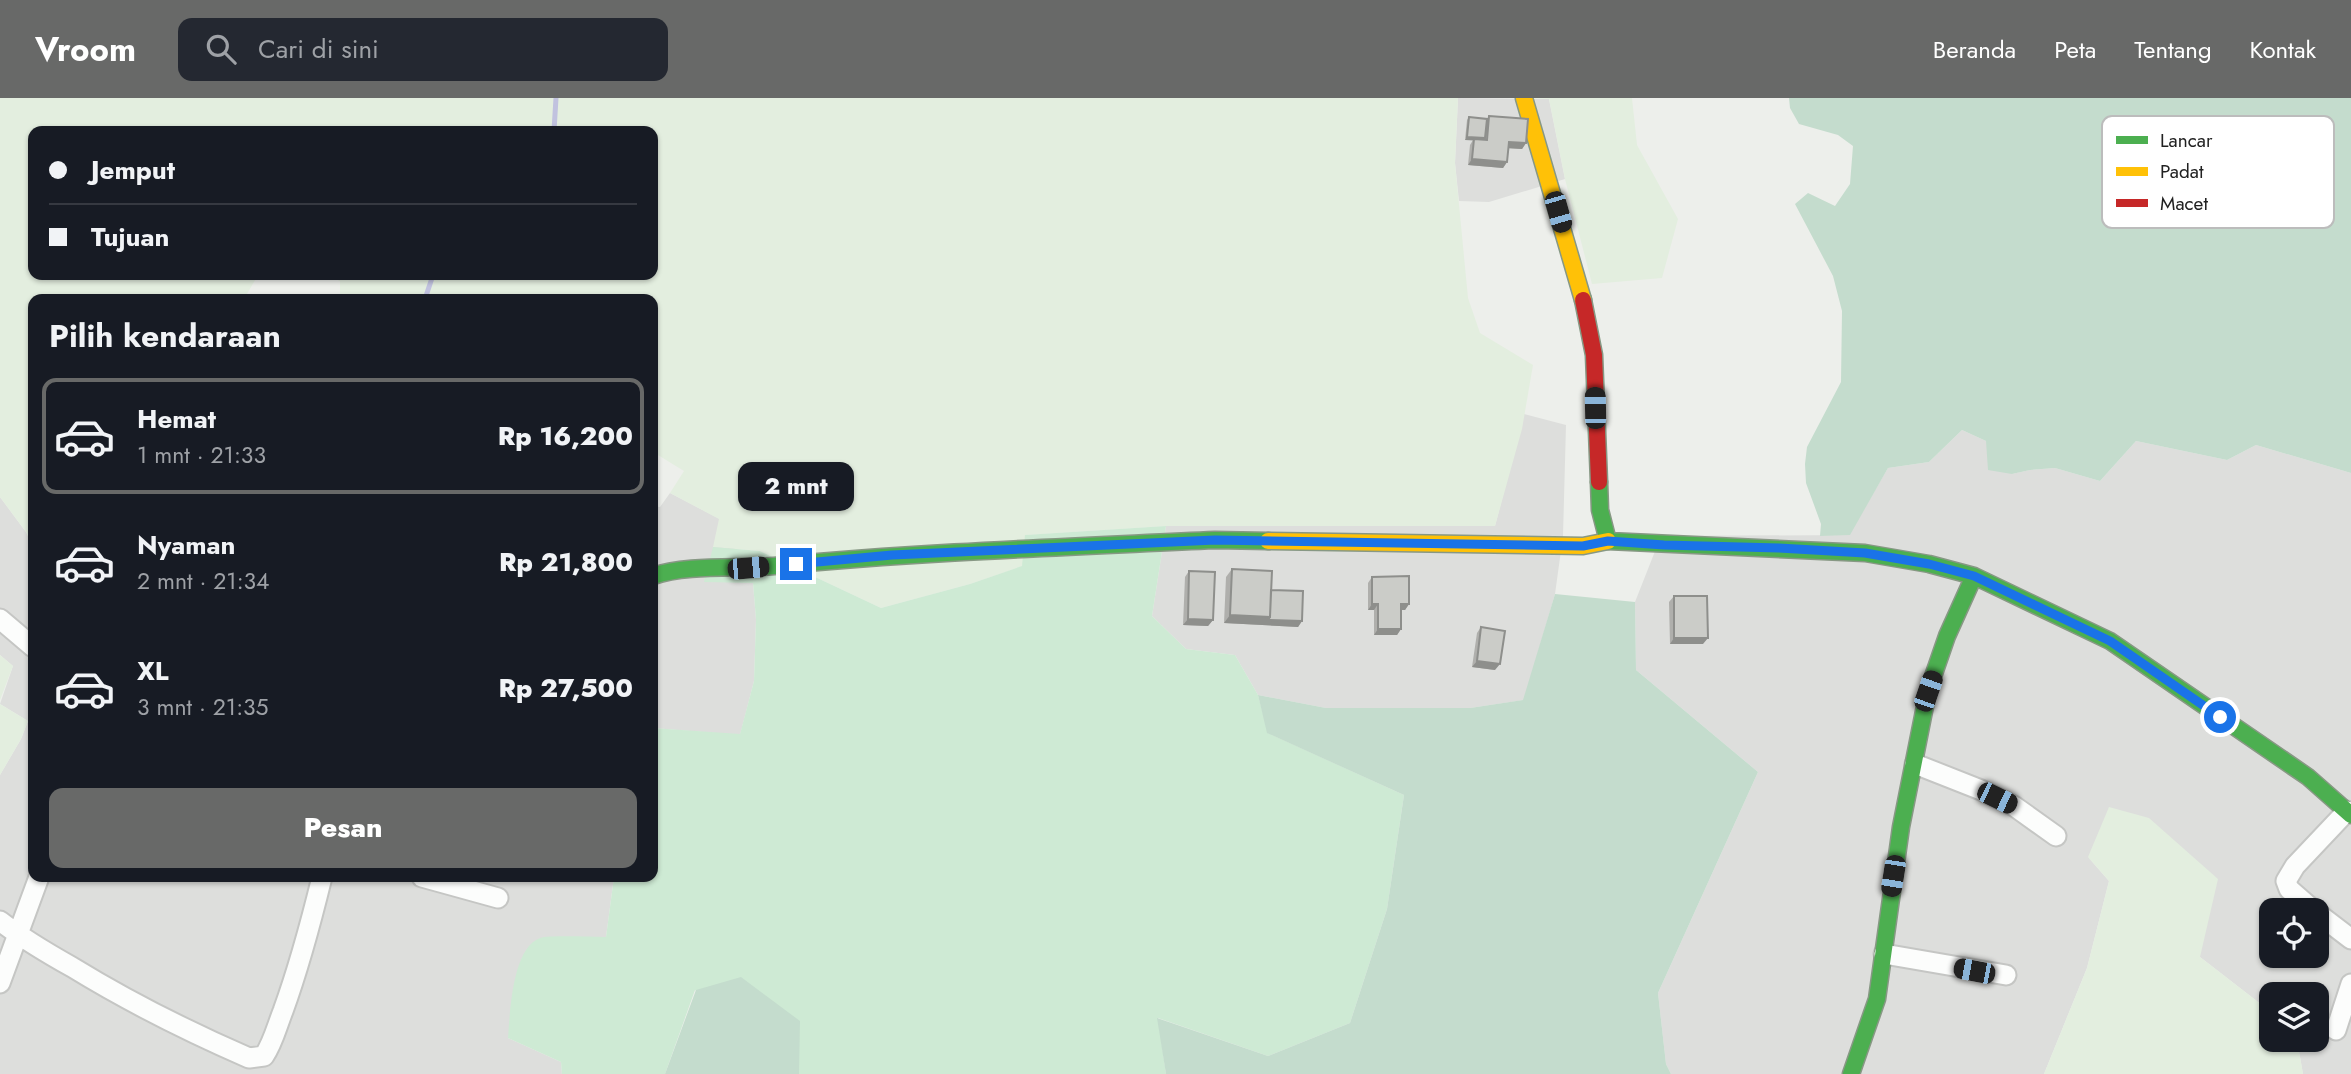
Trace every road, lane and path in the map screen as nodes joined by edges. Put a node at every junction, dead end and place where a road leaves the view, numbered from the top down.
1 (1524, 98) edge
2 (1608, 541) junction
3 (658, 575) edge
4 (1974, 576) junction
5 (0, 619) edge
6 (28, 643) edge
7 (1915, 764) junction
8 (2349, 813) edge
9 (2056, 836) dead end
10 (37, 882) edge
11 (321, 882) edge
12 (440, 882) edge
13 (498, 898) dead end
14 (2300, 898) edge
15 (0, 921) edge
16 (2329, 922) edge
17 (18, 935) junction
18 (2351, 939) edge
19 (1884, 954) junction
20 (2006, 975) dead end
21 (0, 983) edge
22 (2351, 984) edge
23 (2336, 1030) dead end
24 (249, 1066) edge
25 (1852, 1074) edge

1 - 2 street
2 - 3 street
2 - 4 street
4 - 7 street
4 - 8 street
5 - 6 street
7 - 9 street
7 - 19 street
8 - 14 street
10 - 17 street
11 - 24 street
12 - 13 street
15 - 17 street
16 - 18 street
17 - 21 street
17 - 24 street
19 - 20 street
19 - 25 street
22 - 23 street

